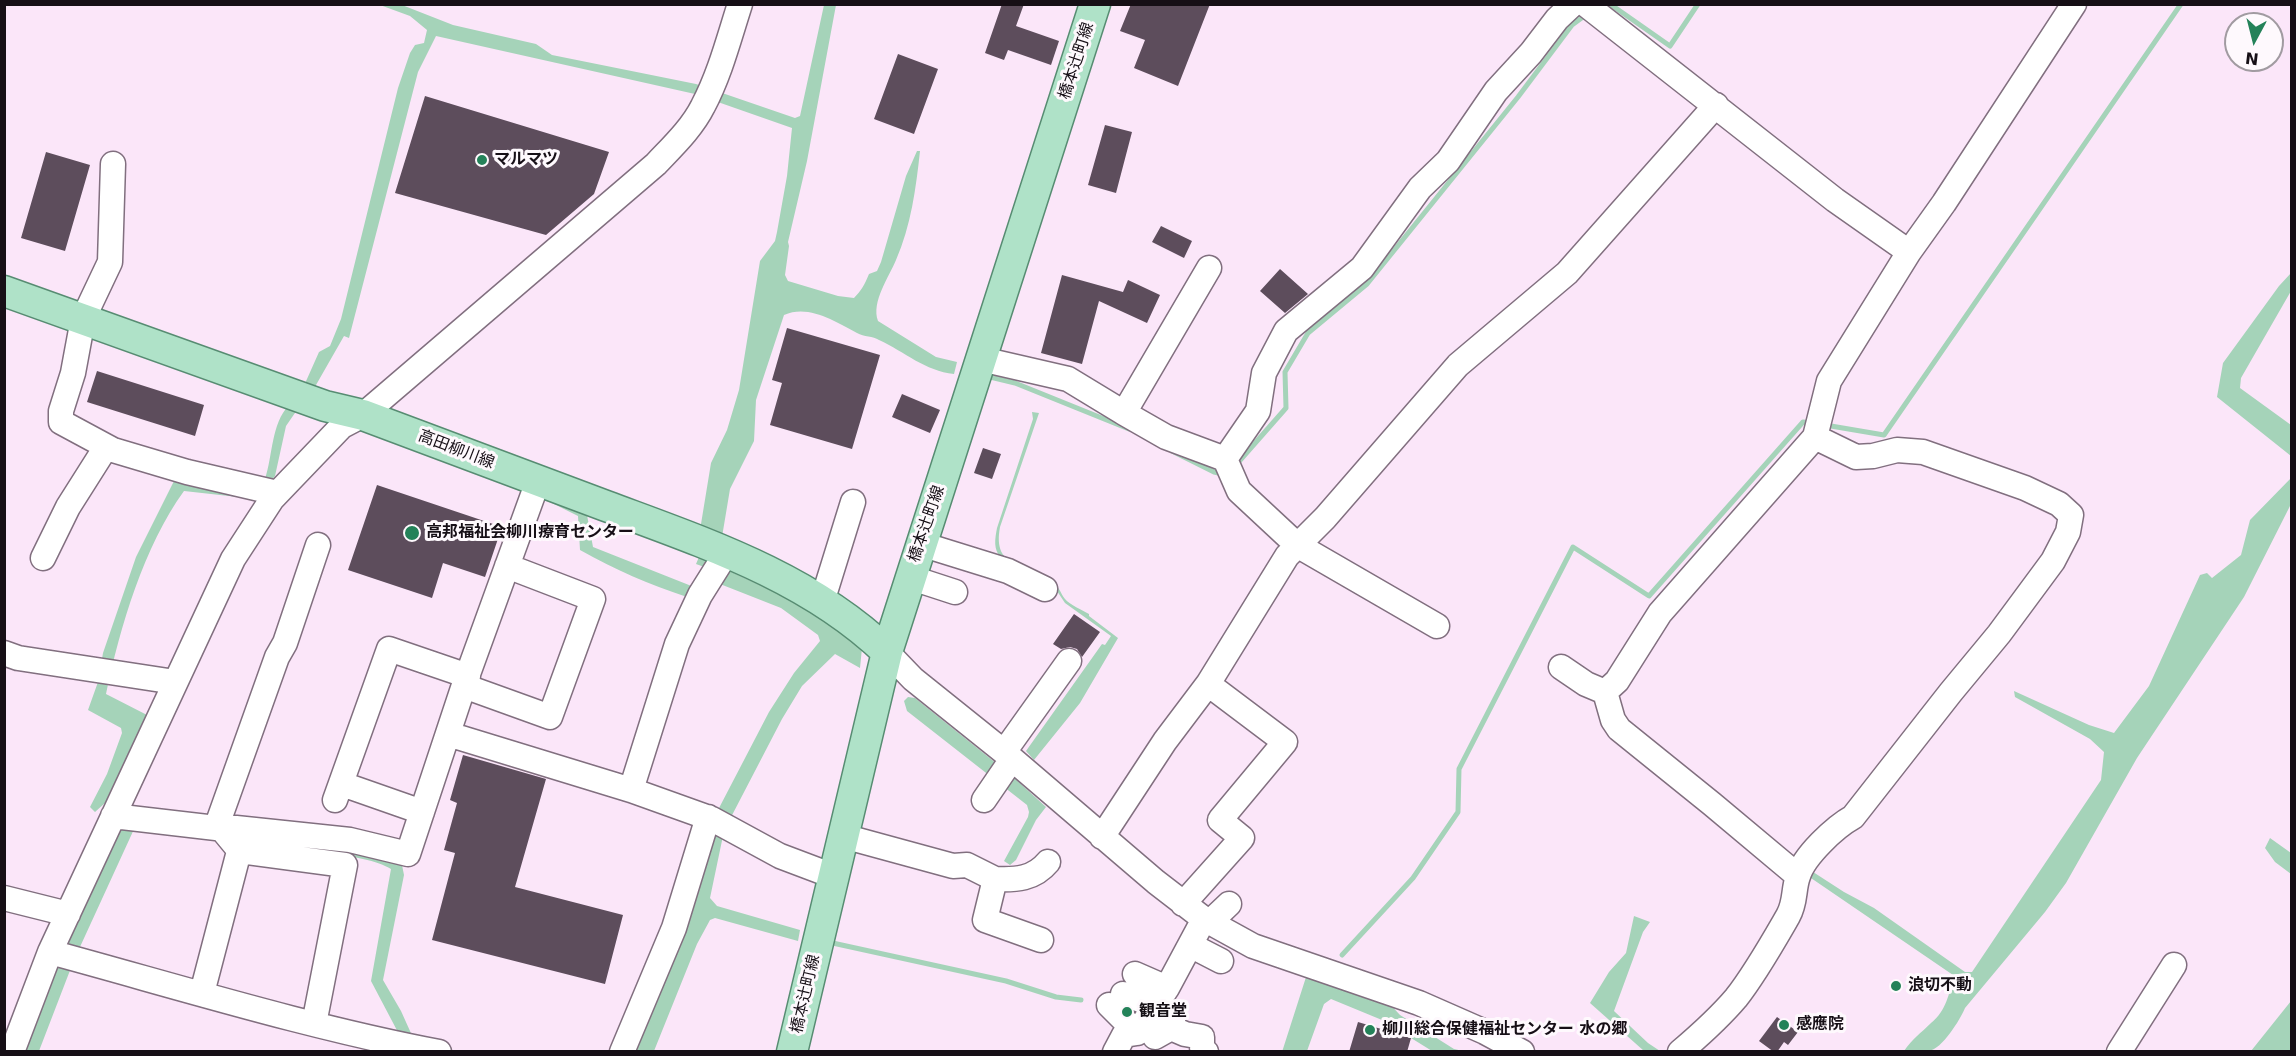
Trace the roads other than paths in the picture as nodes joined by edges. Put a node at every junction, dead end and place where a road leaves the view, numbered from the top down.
1 (740, 4) edge
2 (1095, 4) edge
3 (1573, 4) edge
4 (1586, 4) edge
5 (2074, 4) edge
6 (1716, 105) junction
7 (113, 164) dead end
8 (1909, 252) junction
9 (1209, 268) dead end
10 (4, 291) edge
11 (84, 319) junction
12 (981, 359) junction
13 (1124, 413) junction
14 (363, 415) junction
15 (1815, 436) junction
16 (106, 447) junction
17 (1225, 459) junction
18 (538, 481) junction
19 (277, 493) junction
20 (853, 502) dead end
21 (921, 544) junction
22 (318, 545) dead end
23 (1298, 545) junction
24 (43, 558) dead end
25 (724, 558) junction
26 (507, 566) junction
27 (909, 577) junction
28 (1045, 589) dead end
29 (955, 592) dead end
30 (822, 602) junction
31 (1437, 626) dead end
32 (887, 652) junction
33 (4, 653) edge
34 (1069, 661) dead end
35 (1561, 667) dead end
36 (466, 681) junction
37 (175, 682) junction
38 (1208, 684) junction
39 (1605, 692) junction
40 (448, 734) junction
41 (1001, 772) junction
42 (631, 790) junction
43 (422, 812) junction
44 (113, 816) junction
45 (717, 821) junction
46 (230, 834) junction
47 (843, 836) junction
48 (1102, 837) junction
49 (1048, 862) dead end
50 (833, 876) junction
51 (1798, 876) junction
52 (994, 879) junction
53 (4, 898) edge
54 (1183, 904) junction
55 (1229, 904) dead end
56 (68, 914) junction
57 (1207, 921) junction
58 (1041, 940) dead end
59 (1190, 945) junction
60 (50, 952) junction
61 (1221, 961) dead end
62 (2174, 965) dead end
63 (202, 993) junction
64 (1159, 1000) junction
65 (314, 1023) junction
66 (1137, 1036) edge
67 (12, 1052) edge
68 (439, 1052) edge
69 (622, 1052) edge
70 (792, 1052) edge
71 (1206, 1052) edge
72 (1522, 1052) edge
73 (1680, 1052) edge
74 (2119, 1052) edge

1 - 14 street
2 - 12 main road, 橋本辻町線
3 - 17 street
4 - 6 street
5 - 8 street
6 - 8 street
6 - 23 street
7 - 11 street
8 - 15 street
9 - 13 street
10 - 11 main road, 高田柳川線
11 - 14 main road, 高田柳川線
11 - 16 street
12 - 13 street
12 - 21 main road, 橋本辻町線
13 - 17 street
14 - 18 main road, 高田柳川線
14 - 19 street
15 - 39 street
15 - 51 street
16 - 19 street
16 - 24 street
17 - 23 street
18 - 25 main road, 高田柳川線
18 - 26 street
19 - 37 street
20 - 30 street
21 - 27 main road, 橋本辻町線
21 - 28 street
22 - 46 street
23 - 31 street
23 - 38 street
25 - 30 main road, 高田柳川線
25 - 42 street
26 - 36 street
26 - 36 street
27 - 29 street
27 - 32 main road, 橋本辻町線
30 - 32 main road, 高田柳川線
32 - 41 street
32 - 47 main road, 橋本辻町線
33 - 37 street
34 - 41 street
35 - 39 street
36 - 40 street
36 - 43 street
37 - 44 street
38 - 48 street
38 - 54 street
39 - 51 street
40 - 42 street
40 - 43 street
41 - 48 street
42 - 45 street
43 - 46 street
44 - 46 street
44 - 56 street
45 - 50 street
45 - 69 street
46 - 63 street
46 - 65 street
47 - 50 main road, 橋本辻町線
47 - 52 street
48 - 54 street
49 - 52 street
50 - 70 main road, 橋本辻町線
51 - 73 street
52 - 58 street
53 - 56 street
54 - 57 street
55 - 57 street
56 - 60 street
57 - 59 street
57 - 72 street
59 - 61 street
59 - 64 street
60 - 63 street
60 - 67 street
62 - 74 street
63 - 65 street
64 - 66 street
64 - 66 street
65 - 68 street
66 - 71 street

